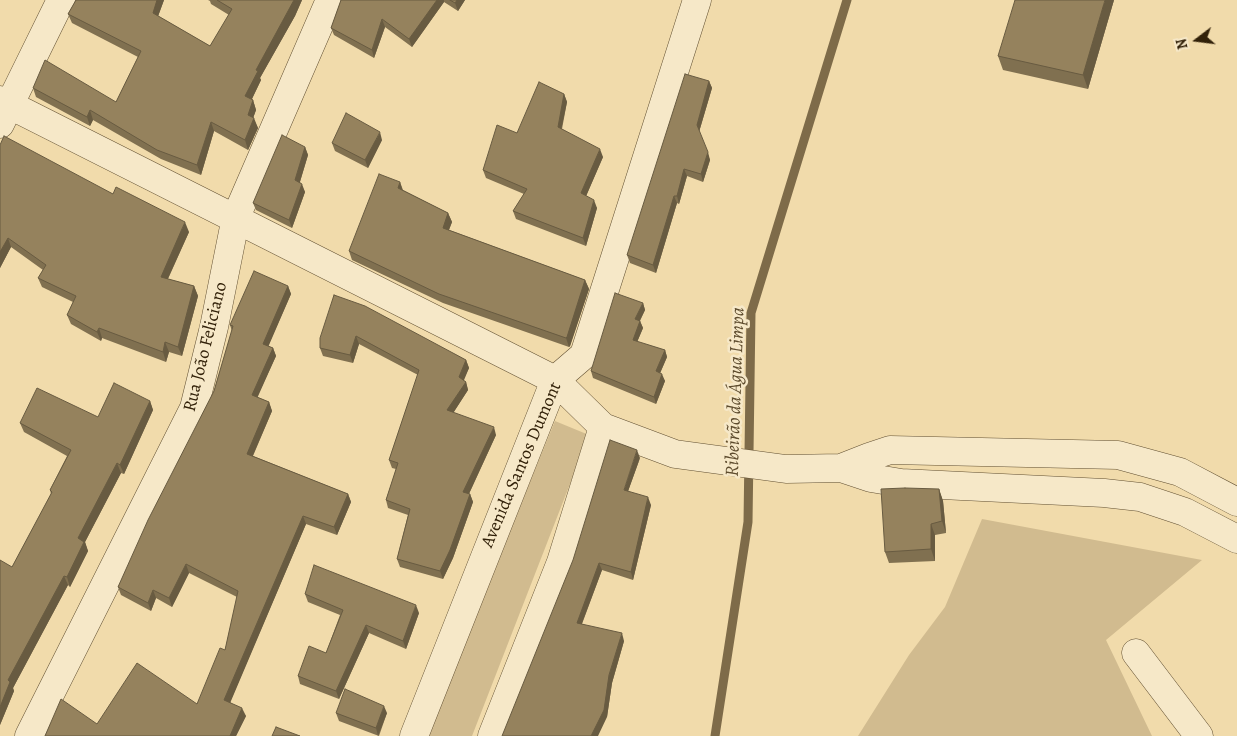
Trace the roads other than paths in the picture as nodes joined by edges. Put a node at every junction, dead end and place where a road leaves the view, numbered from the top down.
1 (61, 0) edge
2 (330, 0) edge
3 (697, 0) edge
4 (3, 109) edge
5 (236, 218) junction
6 (556, 380) junction
7 (603, 428) junction
8 (841, 468) junction
9 (1237, 502) edge
10 (1237, 539) edge
11 (1136, 653) dead end
12 (29, 736) edge
13 (414, 736) edge
14 (492, 736) edge
15 (1199, 736) edge

1 - 4 street
2 - 5 street, Rua João Feliciano
3 - 6 street, Avenida Santos Dumont
4 - 5 street
5 - 6 street
5 - 12 street, Rua João Feliciano
6 - 7 street
6 - 13 street, Avenida Santos Dumont
7 - 8 street
7 - 14 street
8 - 9 street
8 - 10 street
11 - 15 street

